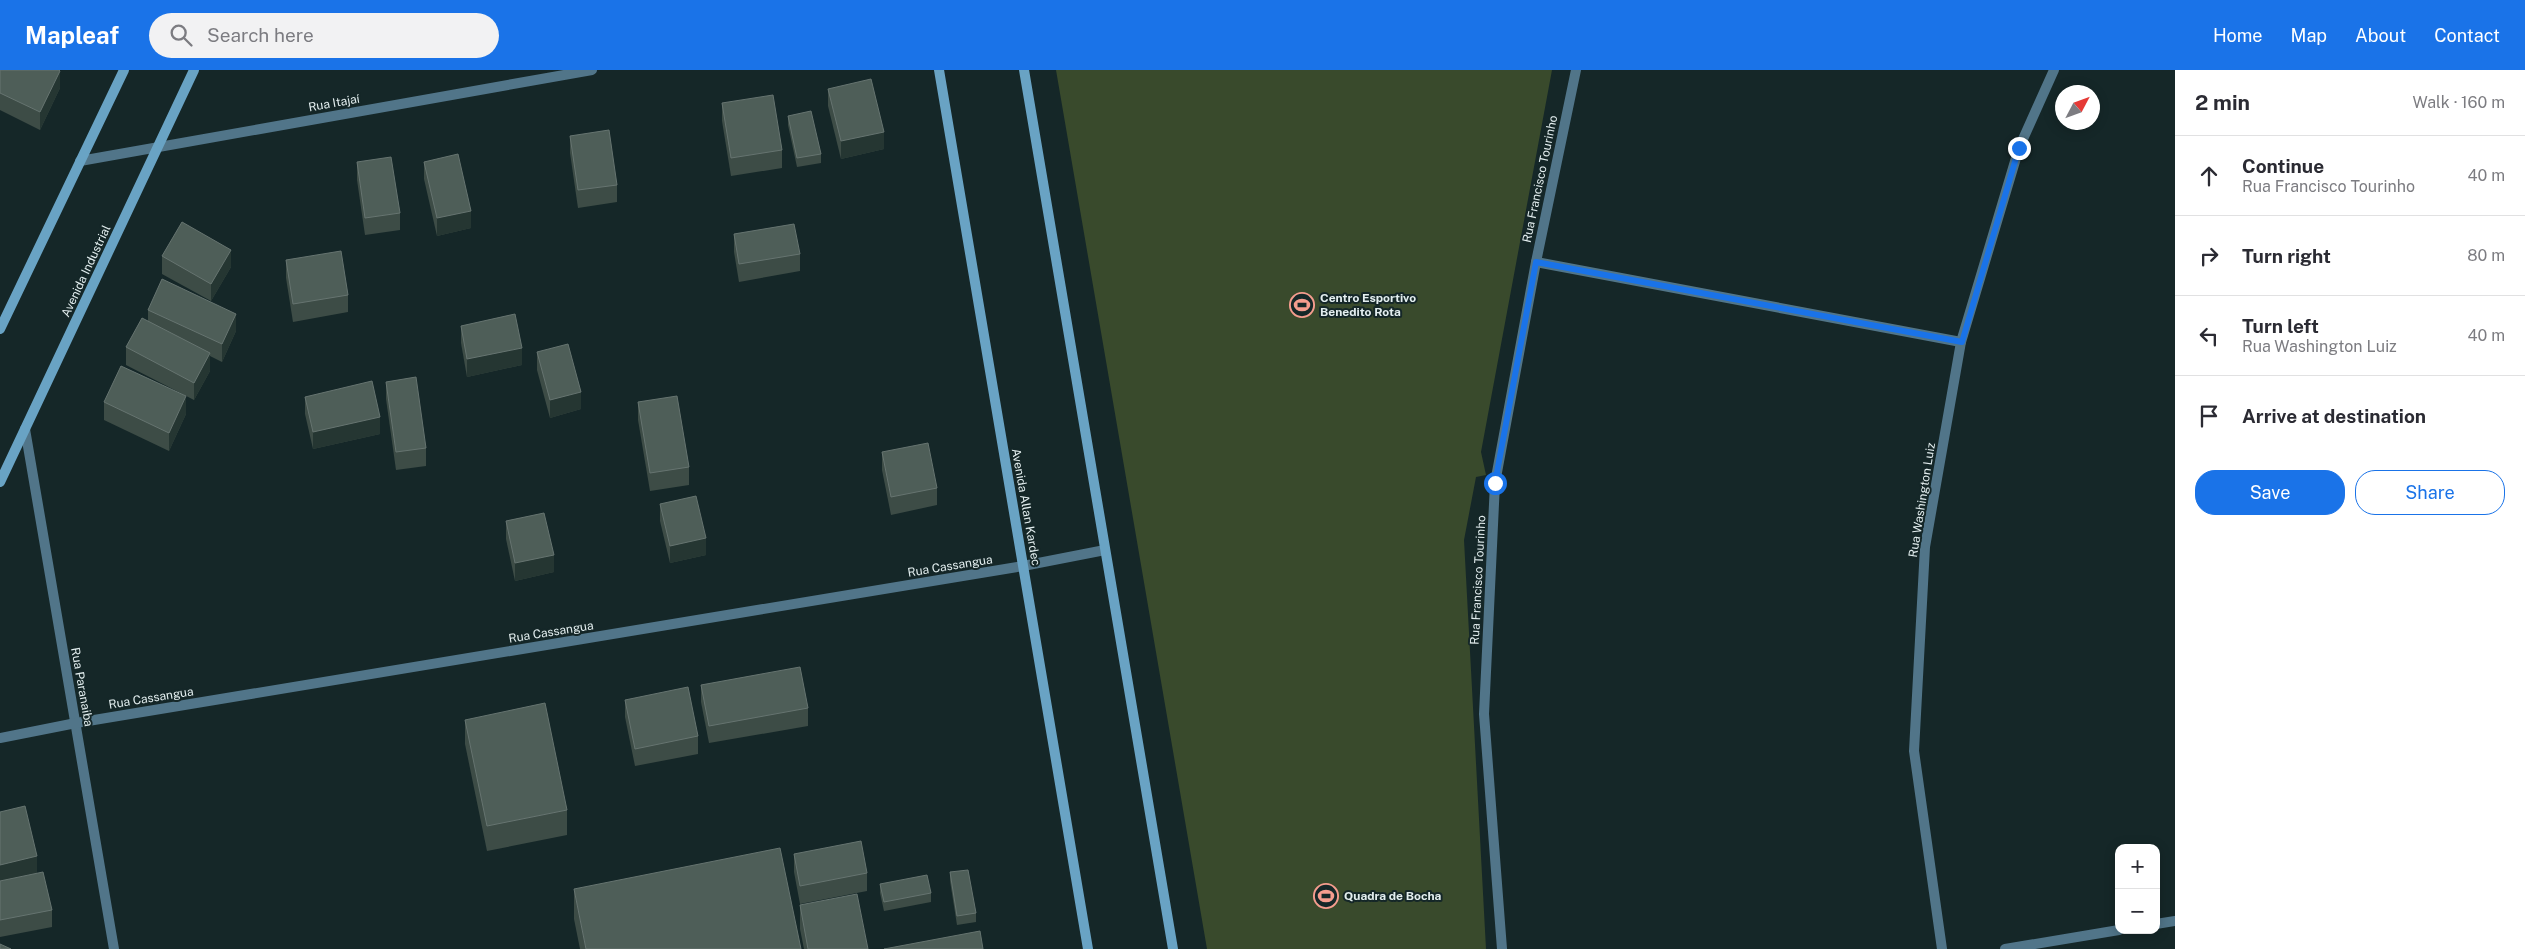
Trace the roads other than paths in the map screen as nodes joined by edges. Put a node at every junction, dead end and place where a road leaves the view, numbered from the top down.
1 (124, 70) edge
2 (194, 70) edge
3 (592, 70) edge
4 (939, 70) edge
5 (1024, 70) edge
6 (1576, 70) edge
7 (2054, 70) edge
8 (158, 147) junction
9 (80, 161) junction
10 (1536, 262) junction
11 (0, 329) edge
12 (1962, 342) junction
13 (25, 429) junction
14 (0, 482) edge
15 (1105, 550) junction
16 (1023, 566) junction
17 (76, 723) junction
18 (0, 738) edge
19 (2175, 921) edge
20 (2160, 923) edge
21 (2115, 931) edge
22 (114, 949) edge
23 (1088, 949) edge
24 (1173, 949) edge
25 (1502, 949) edge
26 (1942, 949) edge
27 (2005, 949) edge

1 - 9 street
2 - 8 street, Avenida Industrial
3 - 8 street, Rua Itajaí
4 - 16 street, Avenida Allan Kardec
5 - 15 street
6 - 10 street, Rua Francisco Tourinho
7 - 12 street, Rua Washington Luiz
8 - 9 street, Rua Itajaí
8 - 13 street, Avenida Industrial
9 - 11 street
10 - 12 street
10 - 25 street, Rua Francisco Tourinho
12 - 26 street, Rua Washington Luiz
13 - 14 street, Avenida Industrial
13 - 17 street, Rua Paranaiba
15 - 16 street, Rua Cassangua
15 - 24 street
16 - 17 street, Rua Cassangua
16 - 23 street, Avenida Allan Kardec
17 - 18 street, Rua Cassangua
17 - 22 street, Rua Paranaiba
19 - 20 street
21 - 27 street

